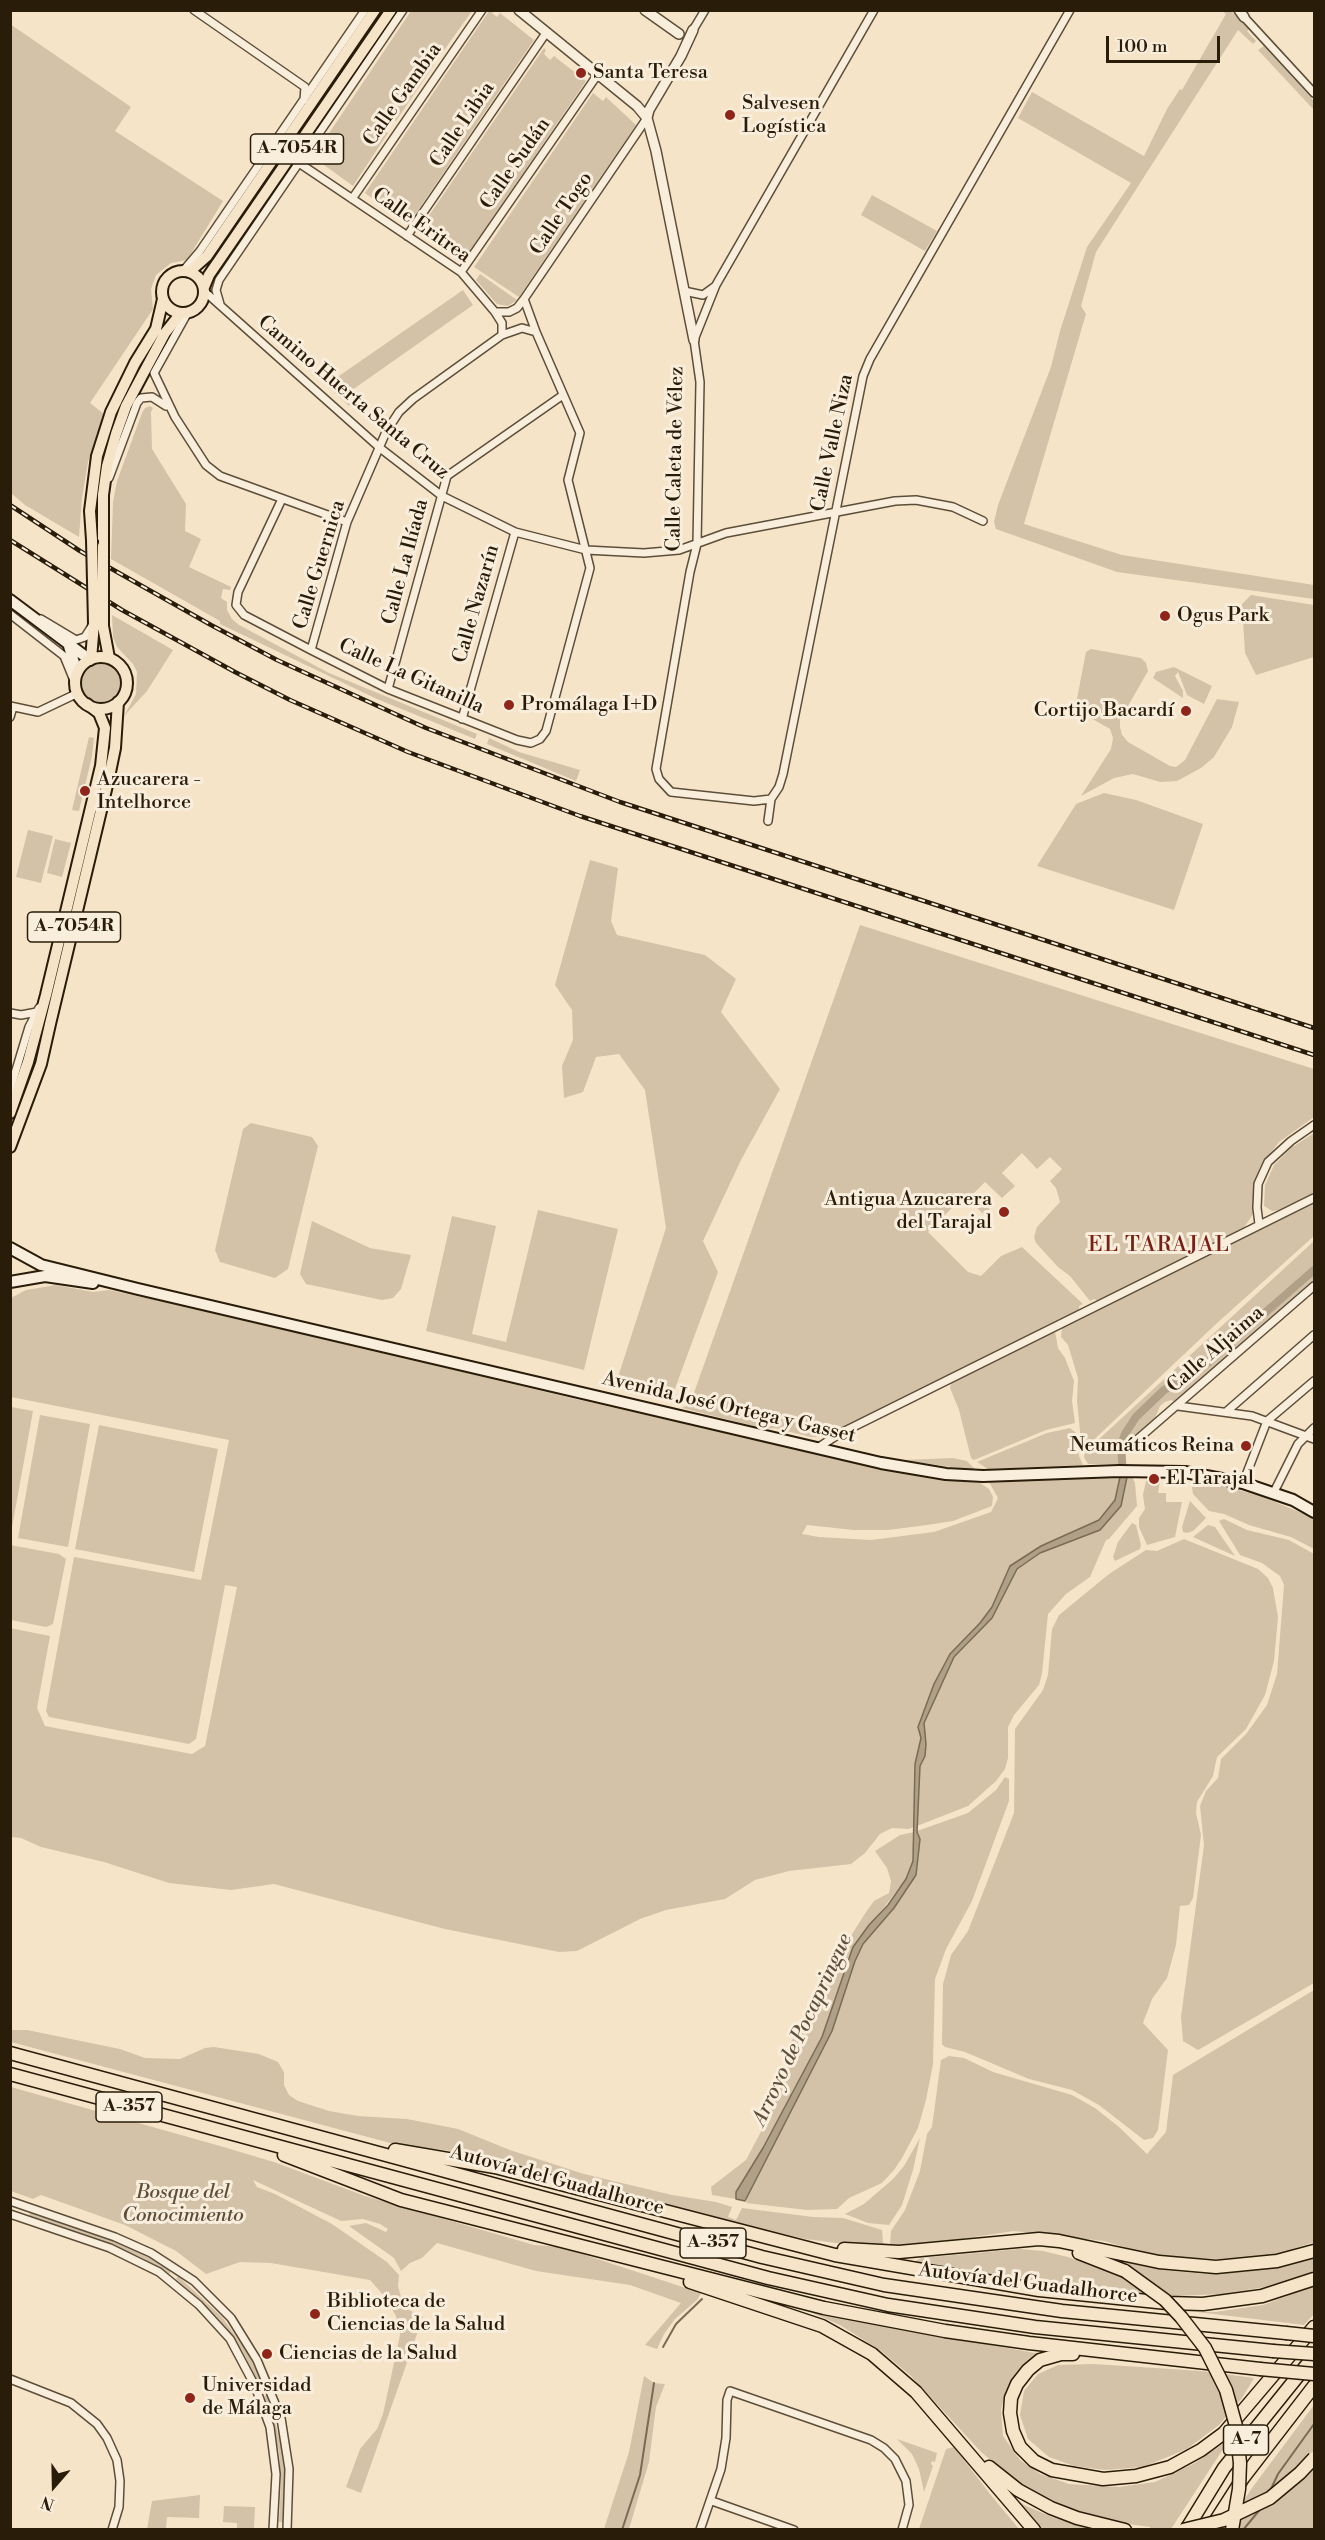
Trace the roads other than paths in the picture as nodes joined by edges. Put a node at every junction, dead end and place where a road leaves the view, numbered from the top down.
1 (194, 10) edge
2 (365, 10) edge
3 (375, 10) edge
4 (391, 10) edge
5 (403, 10) edge
6 (482, 10) edge
7 (519, 10) edge
8 (645, 10) edge
9 (705, 10) edge
10 (874, 10) edge
11 (1070, 10) edge
12 (1242, 14) edge
13 (693, 30) junction
14 (546, 33) junction
15 (679, 34) junction
16 (681, 56) junction
17 (598, 74) junction
18 (1314, 93) edge
19 (304, 102) junction
20 (647, 118) junction
21 (299, 163) junction
22 (352, 199) junction
23 (407, 236) junction
24 (226, 270) junction
25 (186, 271) junction
26 (461, 273) junction
27 (716, 285) junction
28 (204, 289) junction
29 (684, 291) junction
30 (163, 299) junction
31 (524, 299) junction
32 (221, 307) junction
33 (495, 312) junction
34 (185, 313) junction
35 (536, 332) junction
36 (502, 335) junction
37 (694, 340) junction
38 (563, 395) junction
39 (175, 417) junction
40 (380, 448) junction
41 (104, 485) junction
42 (442, 496) junction
43 (282, 499) junction
44 (834, 513) junction
45 (983, 521) dead end
46 (347, 522) junction
47 (515, 532) junction
48 (697, 544) junction
49 (586, 550) junction
50 (10, 600) edge
51 (10, 614) edge
52 (28, 614) junction
53 (98, 625) junction
54 (69, 646) junction
55 (311, 650) junction
56 (109, 658) junction
57 (90, 659) junction
58 (77, 683) junction
59 (388, 689) junction
60 (118, 702) junction
61 (87, 704) junction
62 (12, 707) edge
63 (10, 717) edge
64 (462, 719) junction
65 (771, 799) junction
66 (768, 821) dead end
67 (46, 995) junction
68 (37, 1012) junction
69 (10, 1013) edge
70 (21, 1015) junction
71 (29, 1027) junction
72 (10, 1090) edge
73 (10, 1113) edge
74 (1314, 1125) edge
75 (10, 1148) edge
76 (1314, 1198) edge
77 (1259, 1224) junction
78 (10, 1248) edge
79 (10, 1282) edge
80 (1314, 1286) edge
81 (138, 1289) junction
82 (1314, 1335) edge
83 (1314, 1381) edge
84 (1178, 1406) junction
85 (1226, 1412) junction
86 (1267, 1421) junction
87 (1314, 1428) edge
88 (1305, 1436) junction
89 (1139, 1438) dead end
90 (1314, 1439) edge
91 (819, 1447) junction
92 (1243, 1484) junction
93 (1273, 1494) junction
94 (1314, 1512) edge
95 (10, 2053) edge
96 (10, 2074) edge
97 (152, 2092) junction
98 (248, 2139) junction
99 (10, 2201) edge
100 (10, 2214) edge
101 (1022, 2240) junction
102 (803, 2245) junction
103 (595, 2250) junction
104 (1314, 2251) edge
105 (1314, 2279) edge
106 (1314, 2326) edge
107 (1314, 2336) edge
108 (1101, 2352) junction
109 (1314, 2355) edge
110 (1314, 2374) edge
111 (10, 2379) edge
112 (1314, 2386) edge
113 (959, 2441) junction
114 (1314, 2458) edge
115 (712, 2501) junction
116 (112, 2529) edge
117 (273, 2529) edge
118 (287, 2529) edge
119 (700, 2529) edge
120 (794, 2529) edge
121 (902, 2529) edge
122 (1034, 2529) edge
123 (1125, 2529) edge
124 (1185, 2529) edge
125 (1210, 2529) edge
126 (1232, 2529) edge

1 - 19 street
2 - 19 street
3 - 25 main road, A-7054R
4 - 28 main road, A-7054R
5 - 21 street
6 - 22 street, Calle Gambia
7 - 14 street, Calle Caleta de Vélez
8 - 15 street
9 - 13 street
10 - 27 street
11 - 44 street, Calle Valle Niza
12 - 18 street
13 - 15 street
13 - 16 street
14 - 17 street, Calle Caleta de Vélez
14 - 23 street, Calle Libia
15 - 16 street
16 - 20 street
17 - 20 street, Calle Caleta de Vélez
17 - 26 street, Calle Sudán
19 - 25 street
20 - 29 street, Calle Caleta de Vélez
20 - 31 street, Calle Togo
21 - 22 street, Calle Eritrea
21 - 24 street
22 - 23 street, Calle Eritrea
23 - 26 street, Calle Eritrea
24 - 28 street
24 - 32 street
25 - 28 main road
25 - 30 main road, A-7054R
26 - 33 street, Calle Eritrea
27 - 29 street
27 - 37 street
28 - 32 street, Camino Huerta Santa Cruz
28 - 34 main road, A-7054R
29 - 37 street, Calle Caleta de Vélez
30 - 34 main road
30 - 53 main road, A-7054R, bridge
31 - 33 street, Calle Togo
31 - 35 street
32 - 40 street, Camino Huerta Santa Cruz
33 - 36 street, Calle Eritrea
34 - 39 street
34 - 41 main road, A-7054R
35 - 36 street, Calle Guernica
35 - 38 street
36 - 40 street, Calle Guernica
37 - 48 street, Calle Caleta de Vélez
38 - 42 street, Calle La Ilíada
38 - 49 street
39 - 41 street
39 - 43 street
40 - 42 street, Camino Huerta Santa Cruz
40 - 46 street, Calle Guernica
41 - 53 main road, A-7054R, bridge
42 - 47 street, Camino Huerta Santa Cruz
42 - 59 street, Calle La Ilíada
43 - 46 street
43 - 55 street, Calle La Gitanilla
44 - 45 street, Camino Huerta Santa Cruz
44 - 48 street, Camino Huerta Santa Cruz
44 - 65 street, Calle Valle Niza
46 - 55 street, Calle Guernica
47 - 49 street, Camino Huerta Santa Cruz
47 - 64 street, Calle Nazarín
48 - 49 street, Camino Huerta Santa Cruz
48 - 65 street, Calle Caleta de Vélez
49 - 64 street, Calle La Gitanilla
50 - 52 main road
51 - 58 street
52 - 53 street
52 - 54 main road
53 - 56 main road, A-7054R
53 - 57 main road, A-7054R
54 - 57 main road
54 - 58 main road
55 - 59 street, Calle La Gitanilla
56 - 57 main road
56 - 60 main road, A-7054R
57 - 58 main road
58 - 61 main road, A-7054R
58 - 62 street
59 - 64 street, Calle La Gitanilla
60 - 61 main road
60 - 75 main road, A-7054R
61 - 67 main road, A-7054R
62 - 63 street
65 - 66 street, Calle Valle Niza
67 - 68 street
67 - 73 main road, A-7054R
68 - 70 street
68 - 71 street
69 - 70 street
70 - 71 street
71 - 72 street
74 - 77 street
76 - 77 street
77 - 91 street
78 - 81 main road, Avenida José Ortega y Gasset
79 - 81 main road, Avenida José Ortega y Gasset
80 - 84 street, Calle Aljaima
81 - 91 main road, Avenida José Ortega y Gasset
82 - 85 street
83 - 86 street
84 - 85 street
84 - 89 street, Calle Aljaima
85 - 86 street
86 - 88 street
86 - 92 street
87 - 88 street
88 - 90 street
88 - 93 street
91 - 92 main road, Avenida José Ortega y Gasset
92 - 93 main road, Avenida José Ortega y Gasset
93 - 94 main road, Avenida José Ortega y Gasset
95 - 97 highway, Autovía del Guadalhorce / A-357
96 - 98 highway, Autovía del Guadalhorce / A-357
97 - 102 highway
97 - 107 highway, Autovía del Guadalhorce / A-357, bridge
98 - 103 highway
98 - 109 highway, Autovía del Guadalhorce / A-357, bridge
99 - 118 street
100 - 117 street
101 - 102 highway
101 - 104 highway
101 - 126 highway, bridge
102 - 105 highway
103 - 108 highway
103 - 113 highway
106 - 108 highway
108 - 110 highway, bridge
109 - 124 highway, A-7
111 - 116 street
112 - 125 highway, A-7
113 - 122 highway
113 - 123 highway
114 - 124 highway, bridge
115 - 119 street
115 - 120 street
115 - 121 street

